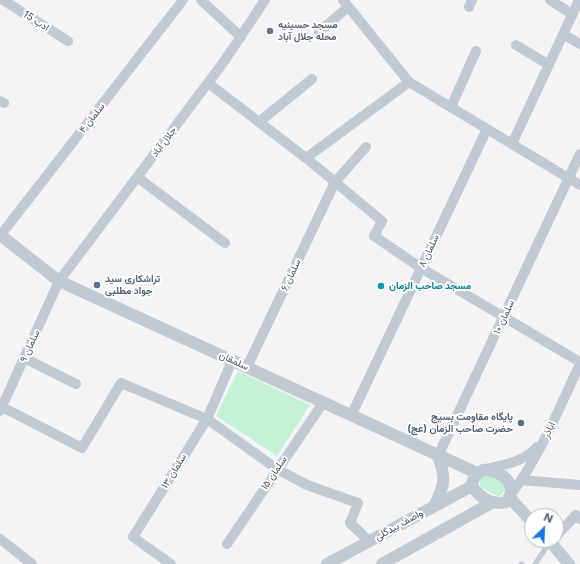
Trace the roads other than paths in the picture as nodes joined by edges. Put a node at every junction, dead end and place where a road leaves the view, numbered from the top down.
1 (3, 0) edge
2 (183, 0) edge
3 (201, 0) edge
4 (266, 0) edge
5 (550, 0) edge
6 (579, 0) edge
7 (345, 4) edge
8 (572, 14) junction
9 (319, 32) dead end
10 (563, 34) junction
11 (241, 37) junction
12 (68, 42) dead end
13 (580, 44) edge
14 (516, 46) dead end
15 (476, 51) dead end
16 (549, 65) junction
17 (312, 79) dead end
18 (409, 82) junction
19 (208, 83) junction
20 (451, 107) junction
21 (259, 122) junction
22 (487, 129) junction
23 (512, 144) junction
24 (366, 147) dead end
25 (580, 154) edge
26 (306, 158) junction
27 (137, 177) junction
28 (569, 178) junction
29 (335, 182) junction
30 (580, 185) edge
31 (0, 236) edge
32 (225, 242) dead end
33 (421, 268) junction
34 (59, 281) junction
35 (504, 317) junction
36 (24, 358) junction
37 (232, 361) junction
38 (580, 363) edge
39 (247, 367) junction
40 (76, 384) dead end
41 (323, 403) junction
42 (1, 409) edge
43 (351, 416) junction
44 (206, 419) junction
45 (543, 442) junction
46 (438, 456) junction
47 (277, 469) junction
48 (480, 472) junction
49 (521, 480) junction
50 (580, 485) edge
51 (472, 486) junction
52 (511, 495) junction
53 (493, 502) junction
54 (434, 506) junction
55 (524, 512) edge
56 (580, 519) edge
57 (564, 527) edge
58 (0, 539) edge
59 (369, 541) junction
60 (227, 544) dead end
61 (546, 548) edge
62 (558, 548) edge
63 (32, 564) edge
64 (171, 564) edge
65 (327, 564) edge
66 (382, 564) edge
67 (535, 564) edge
68 (569, 564) edge

1 - 12 street, ادب 15
2 - 31 street, سلمان ۴
3 - 11 street
4 - 11 street, جلال آباد
5 - 8 street
6 - 8 street
7 - 9 street
7 - 18 street
8 - 10 street
10 - 13 street
10 - 16 street
11 - 19 street, جلال آباد
14 - 16 street
15 - 20 street
16 - 23 street
17 - 21 street
18 - 20 street
18 - 26 street
19 - 21 street
19 - 27 street, جلال آباد
20 - 22 street
21 - 26 street
22 - 23 street
22 - 33 street, سلمان ۸
23 - 28 street
24 - 29 street, سلمان ۶
25 - 28 street, سلمان ۱۰
26 - 29 street
27 - 32 street
27 - 34 street, جلال آباد
28 - 30 street
28 - 35 street, سلمان ۱۰
29 - 33 street
29 - 39 street, سلمان ۶
31 - 34 street, سلمقان
33 - 35 street
33 - 43 street, سلمان ۸
34 - 36 street, سلمان ۹
34 - 37 street, سلمقان
35 - 38 street
35 - 46 street, سلمان ۱۰
36 - 40 street
36 - 42 street, سلمان ۹
37 - 39 street, سلمقان
37 - 44 street, سلمان ۱۳
38 - 45 street, اباذر
39 - 41 street, سلمقان
41 - 43 street, سلمقان
41 - 47 street, سلمان ۱۵
42 - 44 street
43 - 46 street, سلمقان
44 - 47 street
44 - 64 street, سلمان ۱۳
45 - 48 street
45 - 49 street, اباذر
46 - 48 street, سلمقان
46 - 54 street
47 - 59 street
47 - 60 street, سلمان ۱۵
48 - 51 street
48 - 52 street
49 - 50 street
49 - 52 street, اباذر
51 - 53 street
51 - 54 street, واصف بیدگلی
52 - 53 street
52 - 55 street
53 - 66 street
54 - 59 street, واصف بیدگلی
56 - 57 street
58 - 63 street
59 - 65 street, واصف بیدگلی
61 - 67 lane
62 - 68 street

